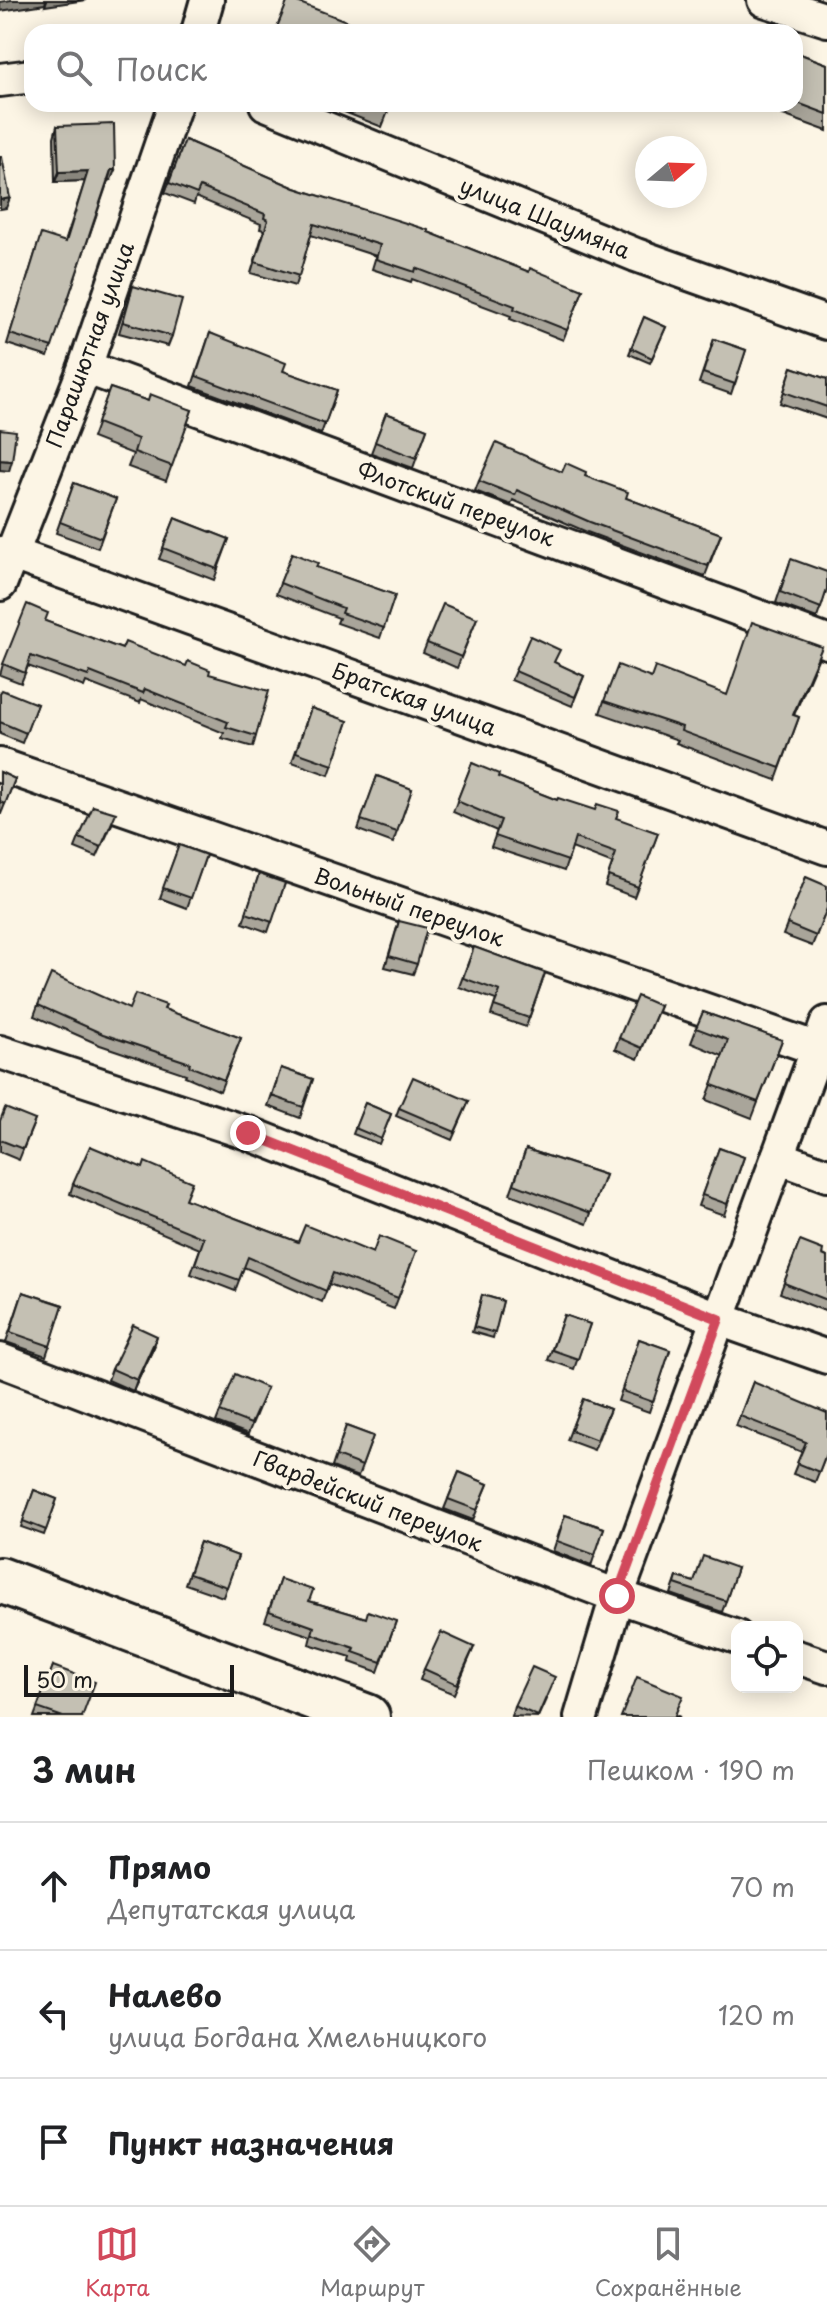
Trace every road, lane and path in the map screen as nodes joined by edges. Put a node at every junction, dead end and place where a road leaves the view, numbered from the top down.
1 (207, 0) edge
2 (764, 0) edge
3 (827, 20) edge
4 (200, 24) edge
5 (24, 77) edge
6 (0, 80) edge
7 (172, 112) edge
8 (286, 112) edge
9 (827, 323) edge
10 (85, 367) junction
11 (5, 553) edge
12 (0, 584) edge
13 (827, 642) edge
14 (0, 765) edge
15 (827, 848) edge
16 (822, 1036) edge
17 (0, 1052) edge
18 (778, 1157) junction
19 (827, 1175) edge
20 (719, 1319) junction
21 (827, 1357) edge
22 (0, 1360) edge
23 (0, 1580) edge
24 (617, 1596) junction
25 (731, 1635) edge
26 (803, 1659) edge
27 (827, 1667) edge
28 (367, 1717) edge
29 (581, 1717) edge

1 - 4 street
2 - 3 street
5 - 6 street
7 - 10 street, Парашютная улица
8 - 9 street, улица Шаумяна
10 - 11 street, Парашютная улица
10 - 13 street, Флотский переулок
11 - 12 street, Парашютная улица
11 - 15 street, Братская улица
14 - 16 street, Вольный переулок
16 - 18 street
17 - 20 street
18 - 19 street
18 - 20 street
20 - 21 street
20 - 24 street
22 - 24 street, Гвардейский переулок
23 - 28 street
24 - 25 street, Гвардейский переулок
24 - 29 street
26 - 27 street

